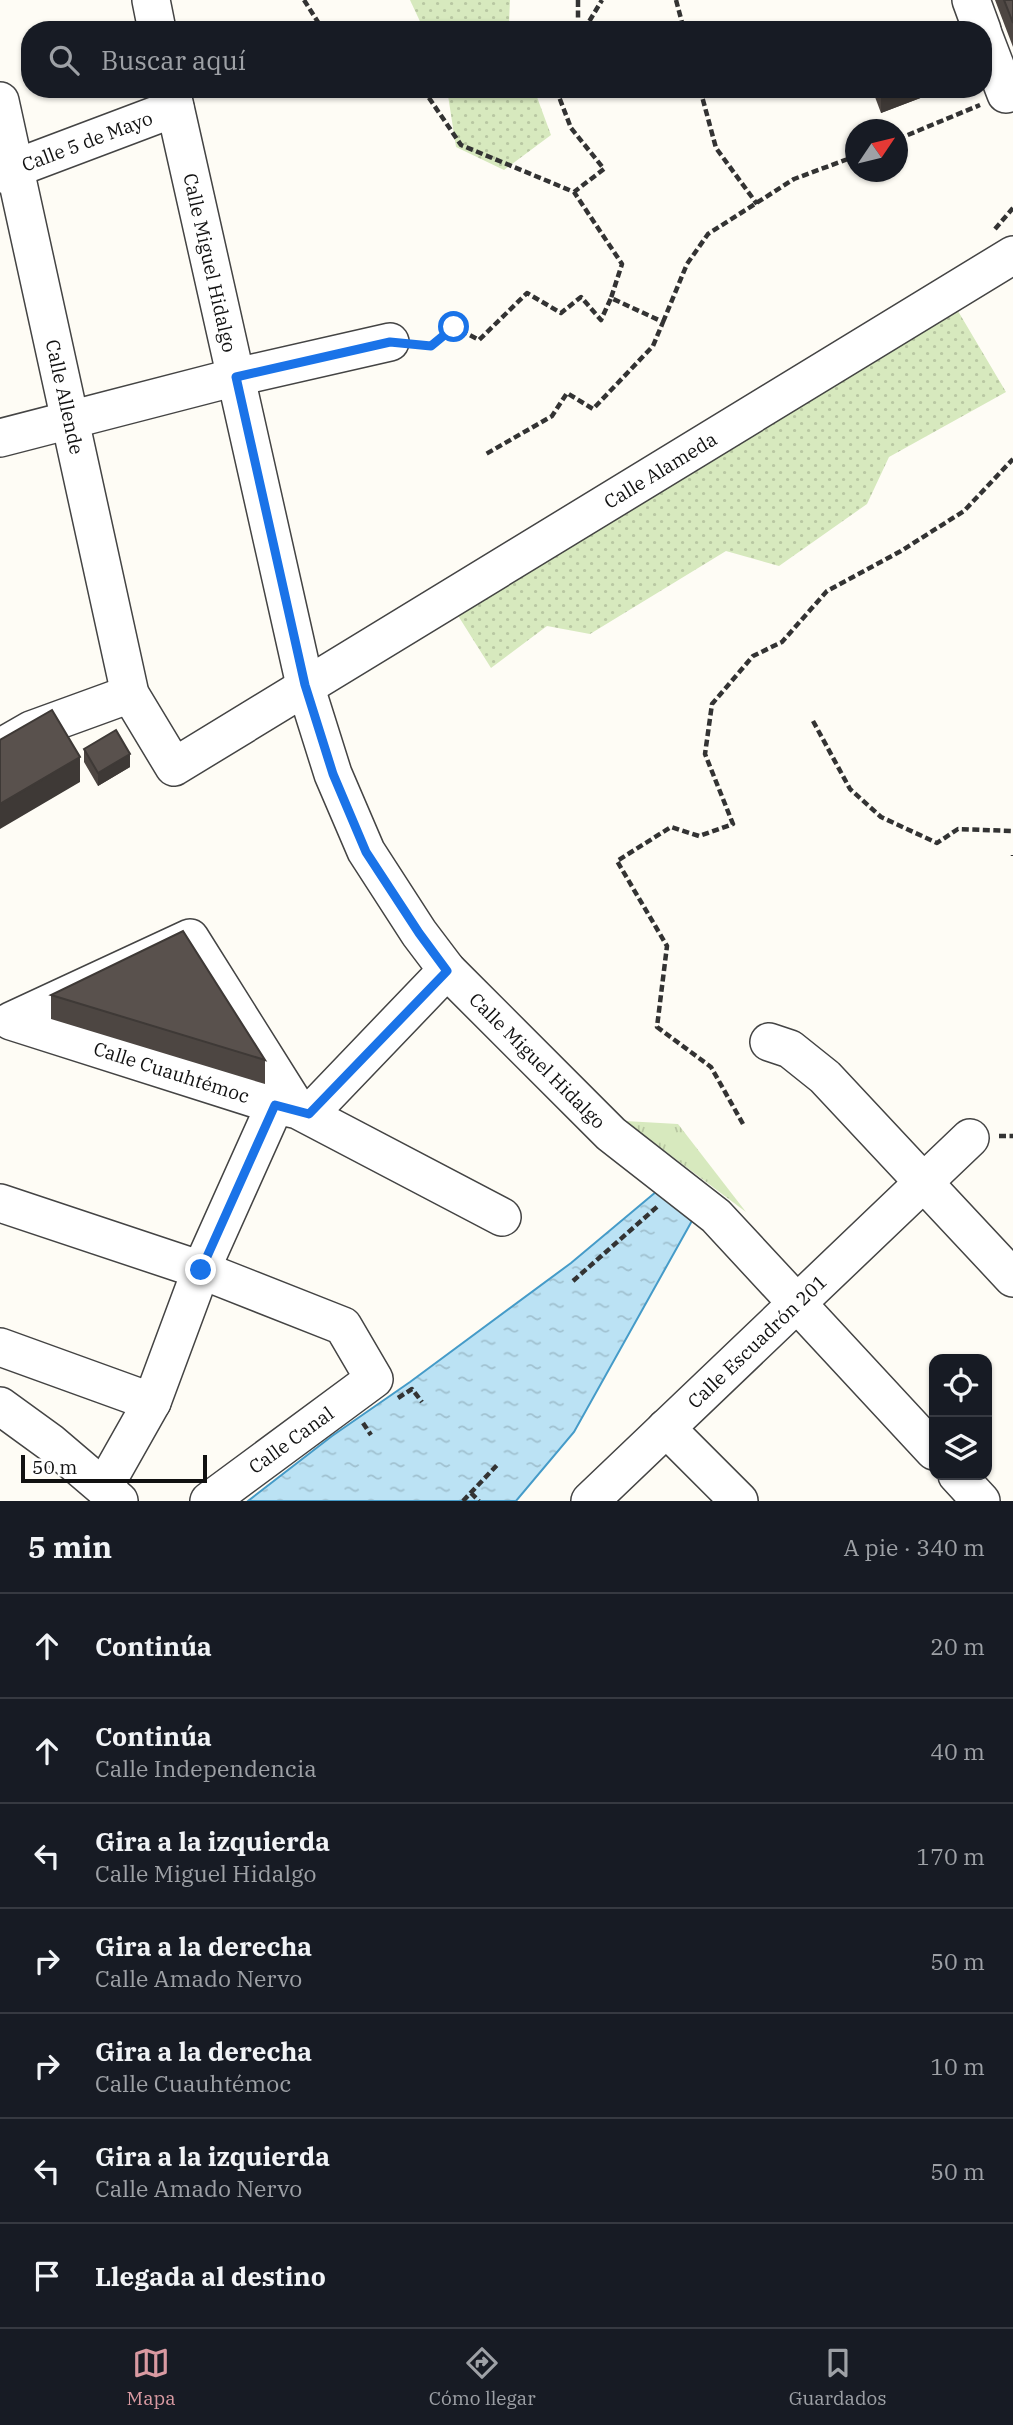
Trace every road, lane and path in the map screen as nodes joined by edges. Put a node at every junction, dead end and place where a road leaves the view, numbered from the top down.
1 (150, 0) edge
2 (303, 0) edge
3 (578, 0) edge
4 (602, 0) edge
5 (676, 0) edge
6 (971, 0) edge
7 (155, 21) edge
8 (317, 21) edge
9 (579, 21) edge
10 (589, 21) edge
11 (682, 21) edge
12 (979, 21) edge
13 (992, 52) edge
14 (1010, 93) edge
15 (429, 98) edge
16 (559, 98) edge
17 (702, 98) edge
18 (173, 99) edge
19 (0, 101) edge
20 (908, 135) edge
21 (845, 160) edge
22 (7, 171) edge
23 (573, 192) junction
24 (757, 204) junction
25 (1013, 255) edge
26 (611, 298) junction
27 (663, 322) junction
28 (390, 342) joint
29 (236, 377) junction
30 (70, 420) junction
31 (0, 438) edge
32 (486, 454) dead end
33 (1013, 459) edge
34 (305, 685) junction
35 (130, 694) junction
36 (813, 721) dead end
37 (0, 748) edge
38 (1013, 831) edge
39 (447, 971) junction
40 (16, 1017) edge
41 (769, 1042) dead end
42 (294, 1110) junction
43 (743, 1124) dead end
44 (970, 1138) dead end
45 (923, 1183) junction
46 (0, 1203) edge
47 (661, 1203) dead end
48 (502, 1217) dead end
49 (201, 1270) junction
50 (1013, 1279) edge
51 (573, 1281) dead end
52 (797, 1304) junction
53 (0, 1347) edge
54 (152, 1402) junction
55 (0, 1406) edge
56 (666, 1428) junction
57 (929, 1446) edge
58 (499, 1463) dead end
59 (962, 1480) edge
60 (471, 1493) junction
61 (112, 1494) edge
62 (209, 1501) edge
63 (463, 1501) edge
64 (479, 1501) edge
65 (590, 1501) edge
66 (739, 1501) edge
67 (981, 1501) edge

1 - 7 street
2 - 8 path
3 - 9 path
4 - 10 path
5 - 11 path
6 - 12 street
13 - 14 street
14 - 20 path
15 - 23 path
16 - 23 path
17 - 24 path
18 - 22 street, Calle 5 de Mayo
18 - 29 street, Calle Miguel Hidalgo
19 - 22 street, Calle Allende
21 - 24 path
22 - 30 street, Calle Allende
23 - 26 path
24 - 27 path
25 - 34 street, Calle Alameda
26 - 27 path
26 - 28 path
27 - 32 path
28 - 29 street
29 - 30 street
29 - 34 street, Calle Miguel Hidalgo
30 - 31 street
30 - 35 street, Calle Allende
33 - 43 path
34 - 35 street, Calle Alameda
34 - 39 street, Calle Miguel Hidalgo
35 - 37 street
36 - 38 path
39 - 42 street
39 - 52 street, Calle Miguel Hidalgo
40 - 42 street, Calle Cuauhtémoc
40 - 42 street
41 - 45 street
42 - 48 street, Calle Cuauhtémoc
42 - 49 street
44 - 45 street, Calle Escuadrón 201
45 - 50 street
45 - 52 street, Calle Escuadrón 201
46 - 49 street
47 - 51 path
49 - 54 street
49 - 62 street, Calle Canal
52 - 56 street, Calle Escuadrón 201
52 - 57 street, Calle Miguel Hidalgo
53 - 54 street
54 - 61 street
55 - 61 street
56 - 65 street, Calle Escuadrón 201
56 - 66 street
58 - 60 path
59 - 67 street
60 - 63 path
60 - 64 path

